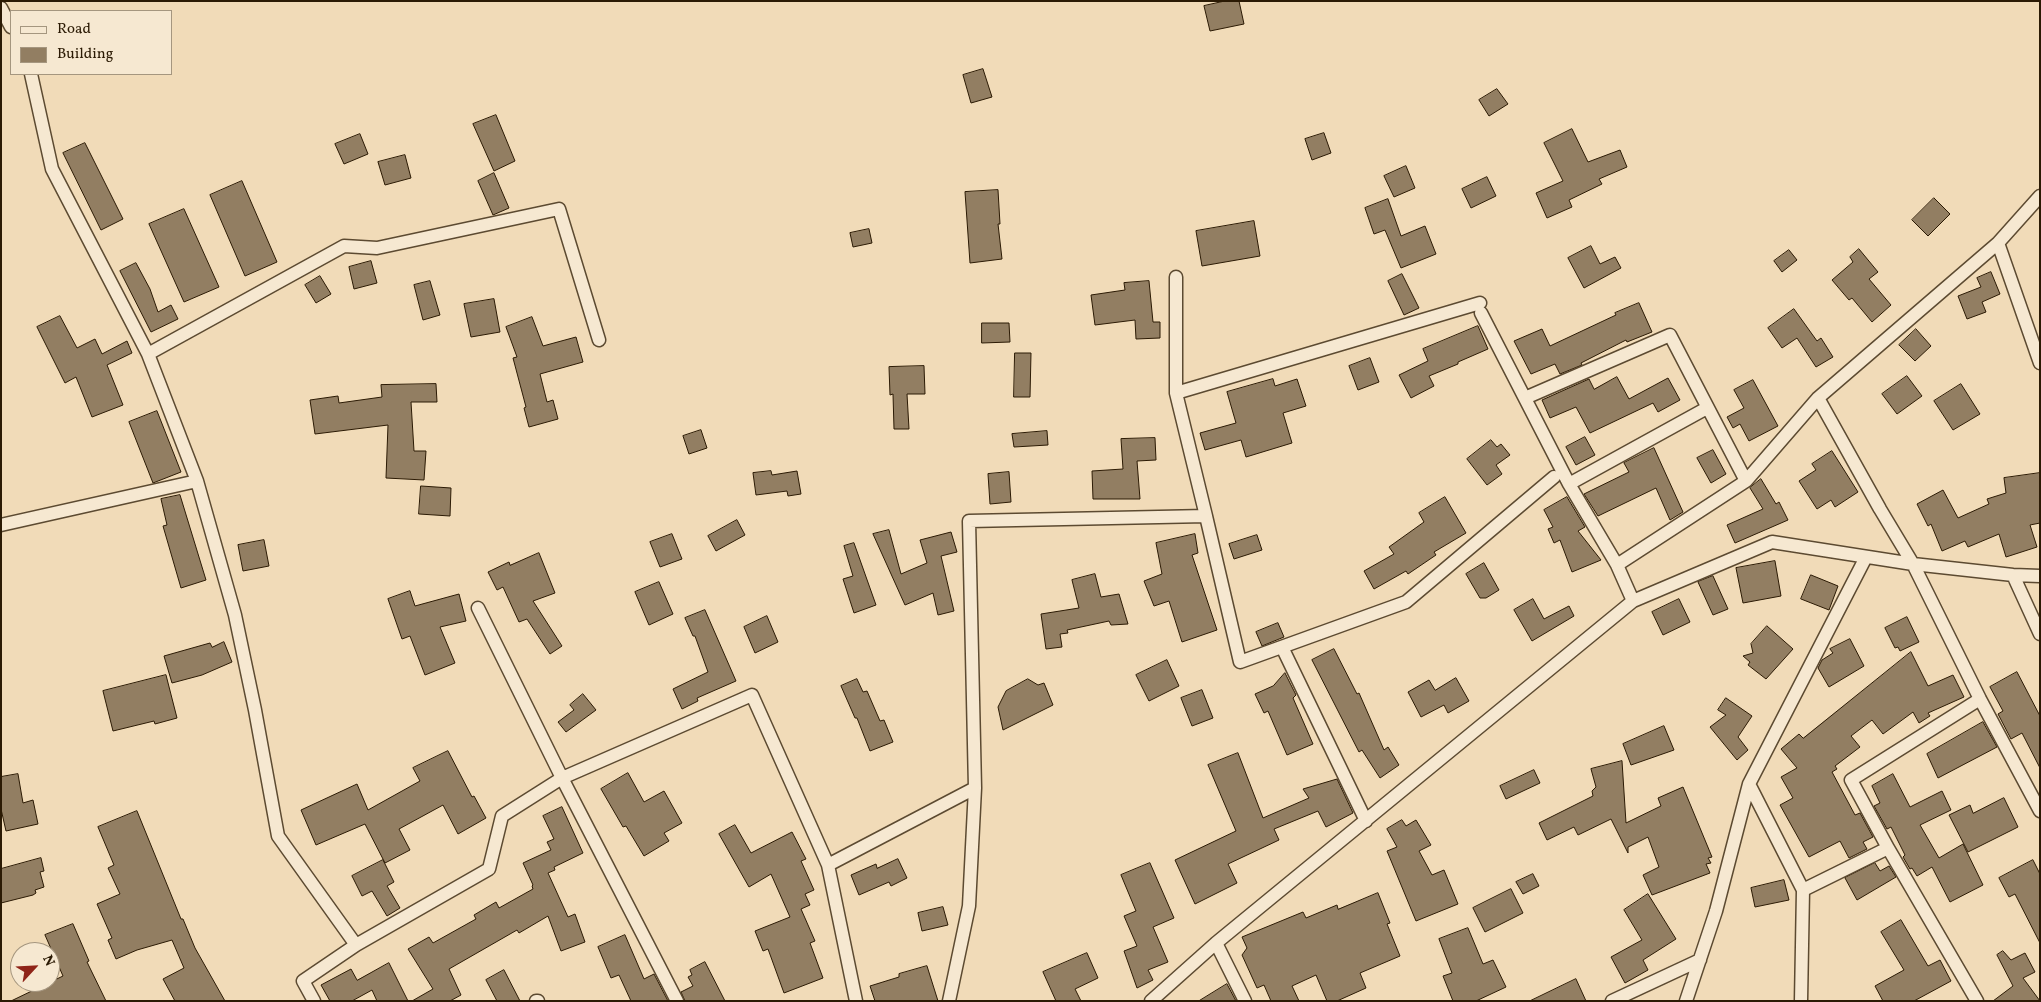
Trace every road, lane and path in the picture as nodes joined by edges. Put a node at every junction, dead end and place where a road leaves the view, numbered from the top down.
1 (1, 8) edge
2 (10, 25) edge
3 (31, 75) edge
4 (2040, 196) edge
5 (1998, 244) junction
6 (1176, 277) dead end
7 (599, 340) dead end
8 (148, 354) junction
9 (2040, 363) edge
10 (1176, 393) junction
11 (1525, 398) junction
12 (1818, 398) junction
13 (1707, 408) junction
14 (1554, 477) dead end
15 (197, 481) junction
16 (1746, 481) junction
17 (1570, 484) junction
18 (1206, 516) junction
19 (1, 525) edge
20 (1866, 557) junction
21 (1913, 564) junction
22 (1617, 565) junction
23 (2012, 575) junction
24 (2040, 576) edge
25 (1633, 601) junction
26 (478, 608) dead end
27 (2040, 634) edge
28 (1282, 646) junction
29 (1980, 699) junction
30 (562, 778) junction
31 (1749, 784) junction
32 (976, 788) junction
33 (2040, 811) edge
34 (1366, 820) junction
35 (1888, 848) junction
36 (828, 865) junction
37 (1803, 890) junction
38 (1216, 943) junction
39 (356, 945) junction
40 (1700, 960) junction
41 (314, 1001) edge
42 (676, 1001) edge
43 (856, 1001) edge
44 (949, 1001) edge
45 (1151, 1001) edge
46 (1244, 1001) edge
47 (1612, 1001) edge
48 (1686, 1001) edge
49 (1801, 1001) edge
50 (1977, 1001) edge

1 - 2 street
3 - 8 street
4 - 5 street
5 - 9 street
5 - 12 street
6 - 10 street
7 - 8 street
8 - 15 street
10 - 11 street
10 - 18 street
11 - 13 street
11 - 17 street
12 - 16 street
12 - 21 street
13 - 16 street
13 - 17 street
14 - 28 street
15 - 19 street
15 - 39 street
16 - 22 street
17 - 22 street
18 - 28 street
18 - 32 street
20 - 21 street
20 - 25 street
20 - 31 street
21 - 23 street
21 - 29 street
22 - 25 street
23 - 24 street
23 - 27 street
25 - 34 street
26 - 30 street
28 - 34 street
29 - 33 street
29 - 35 street
30 - 36 street
30 - 39 street
30 - 42 street
31 - 37 street
31 - 40 street
32 - 36 street
32 - 44 street
34 - 38 street
35 - 37 street
35 - 50 street
36 - 43 street
37 - 49 street
38 - 45 street
38 - 46 street
39 - 41 street
40 - 47 street
40 - 48 street

